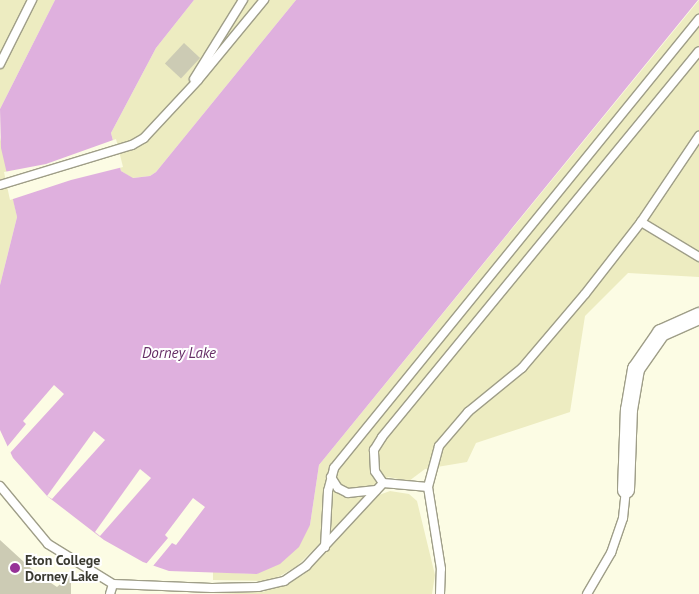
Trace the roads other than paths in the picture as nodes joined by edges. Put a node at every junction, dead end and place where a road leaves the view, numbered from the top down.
1 (32, 0) edge
2 (243, 0) edge
3 (264, 0) edge
4 (699, 19) edge
5 (699, 50) edge
6 (0, 64) edge
7 (183, 96) junction
8 (699, 136) edge
9 (0, 185) edge
10 (641, 222) junction
11 (699, 257) edge
12 (699, 316) edge
13 (331, 477) junction
14 (383, 483) junction
15 (0, 486) edge
16 (428, 487) junction
17 (377, 490) junction
18 (626, 490) joint
19 (325, 547) junction
20 (113, 584) junction
21 (110, 594) edge
22 (440, 594) edge
23 (587, 594) edge

1 - 6 lane
2 - 7 lane
3 - 7 lane
4 - 13 lane
5 - 14 lane
7 - 9 lane
8 - 10 lane
10 - 11 lane
10 - 16 lane
12 - 18 street
13 - 17 lane
13 - 19 lane
14 - 16 lane
14 - 17 lane
15 - 20 lane
16 - 22 lane
17 - 19 lane
18 - 23 lane
19 - 20 lane
20 - 21 lane

